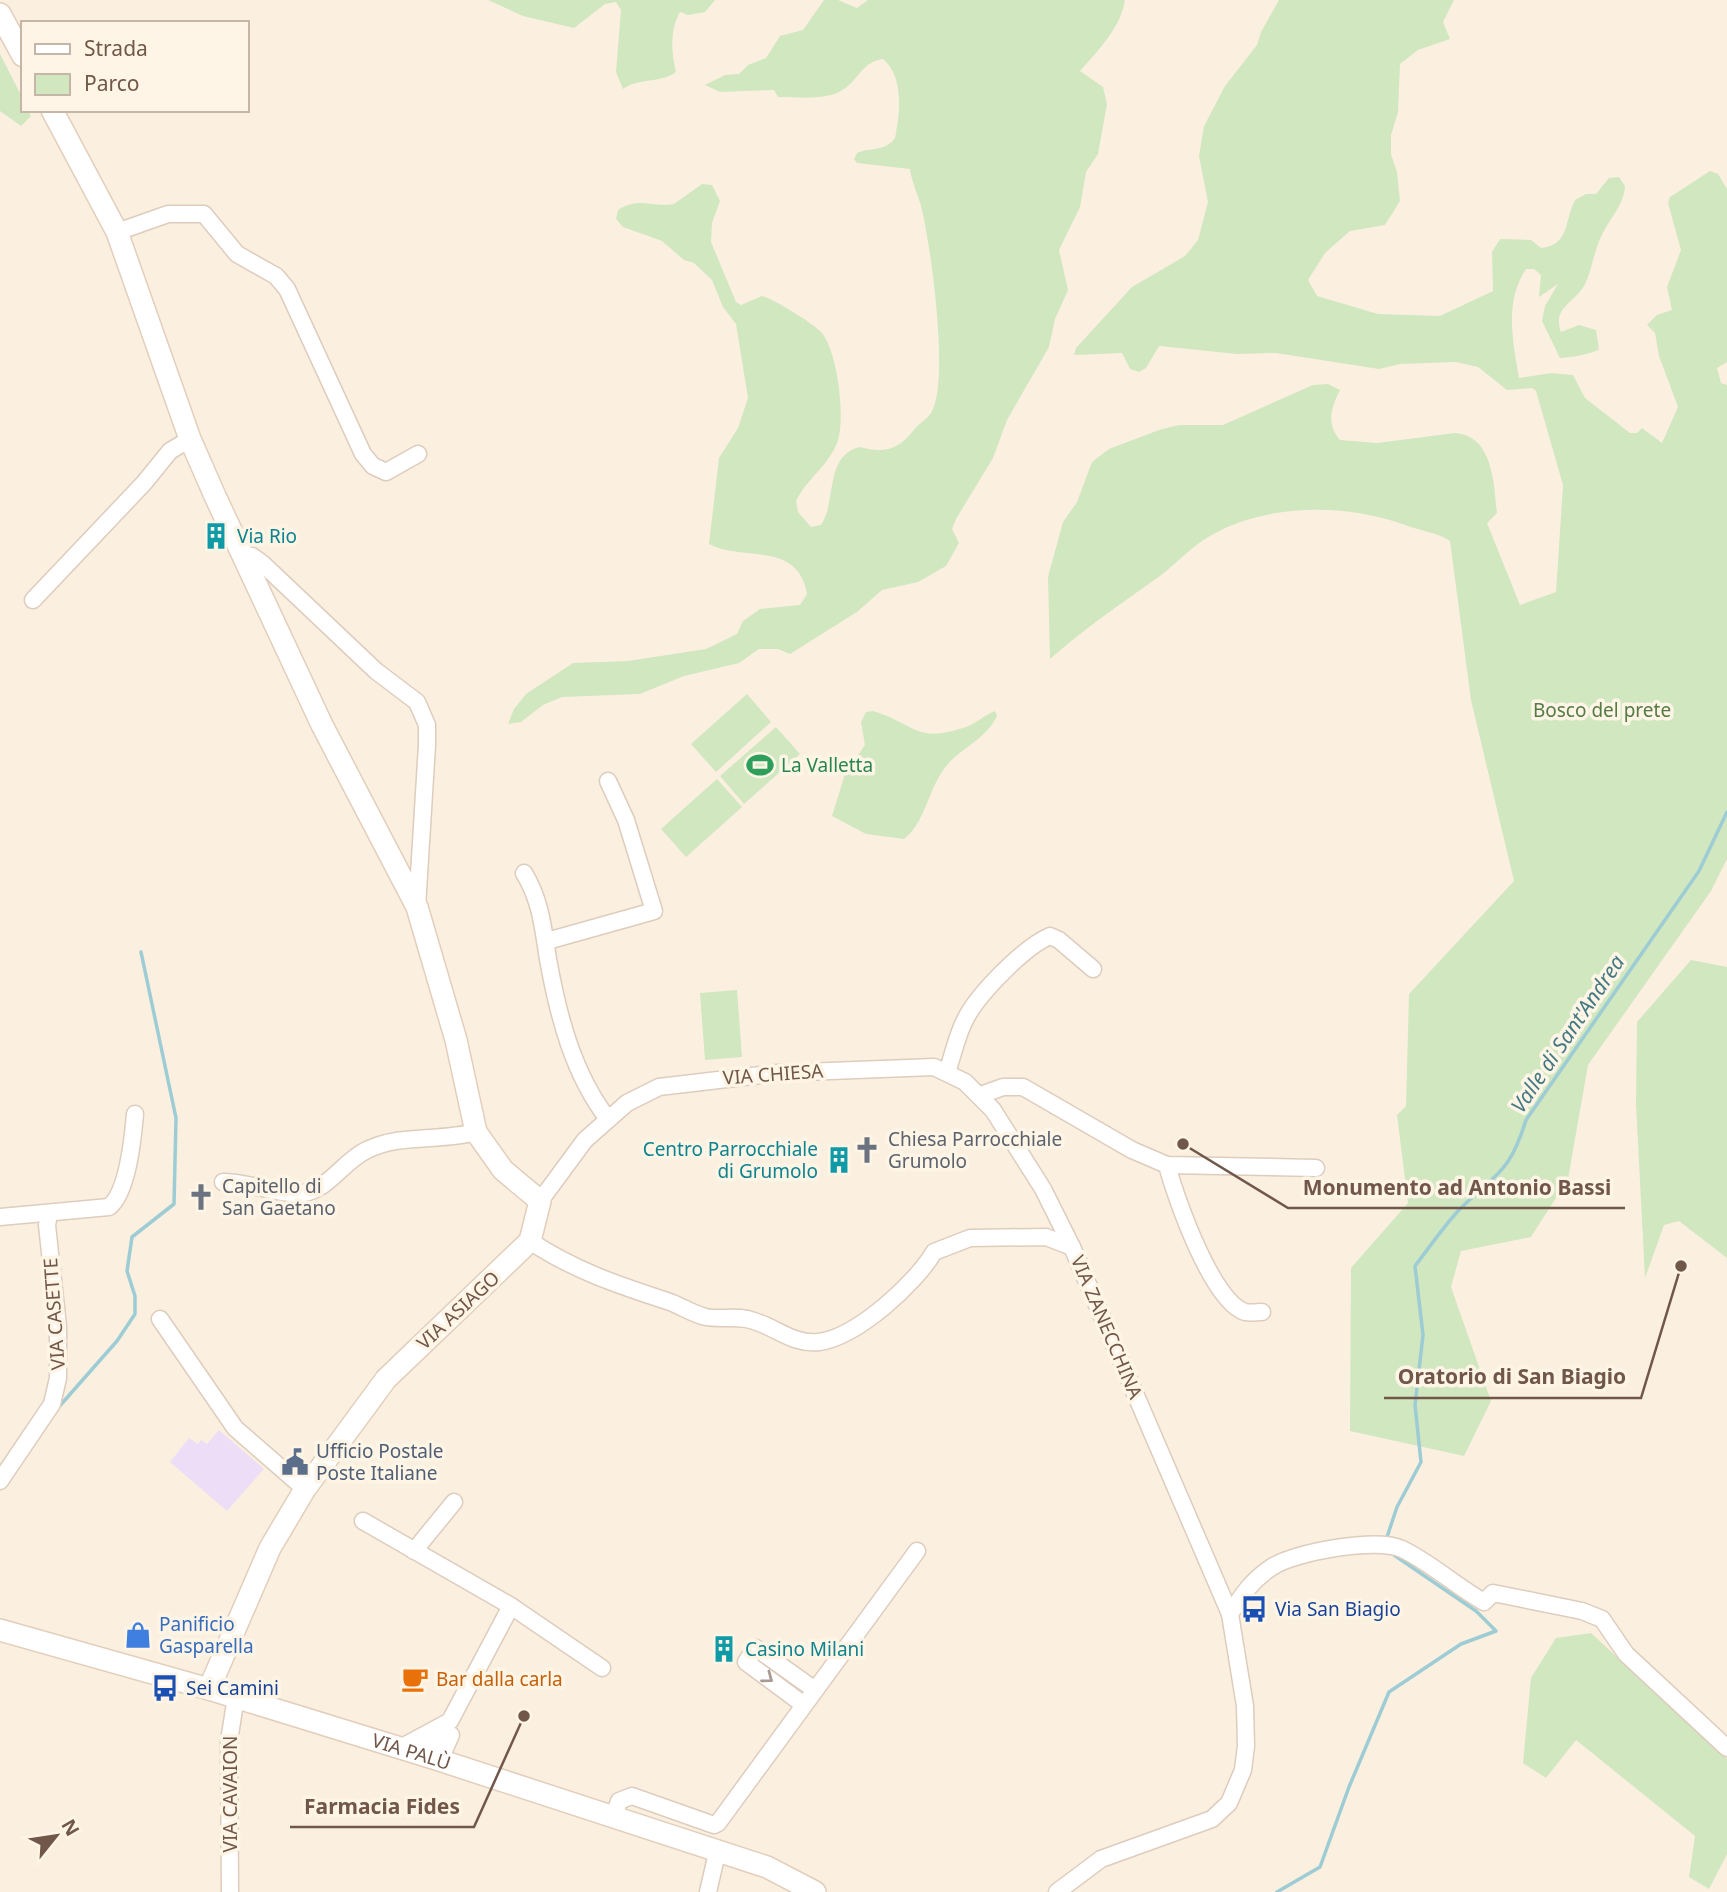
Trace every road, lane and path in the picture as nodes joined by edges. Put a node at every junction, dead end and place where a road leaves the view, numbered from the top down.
1 (0, 14) edge
2 (21, 52) edge
3 (53, 112) edge
4 (117, 232) junction
5 (190, 439) junction
6 (418, 454) dead end
7 (243, 556) junction
8 (33, 600) dead end
9 (608, 781) dead end
10 (524, 873) dead end
11 (417, 907) junction
12 (547, 941) junction
13 (1093, 969) dead end
14 (947, 1072) junction
15 (981, 1095) junction
16 (135, 1114) dead end
17 (608, 1119) junction
18 (476, 1132) junction
19 (1167, 1165) junction
20 (1316, 1168) dead end
21 (223, 1182) dead end
22 (540, 1201) junction
23 (49, 1214) junction
24 (0, 1217) edge
25 (530, 1241) junction
26 (1072, 1247) junction
27 (1262, 1312) dead end
28 (160, 1319) dead end
29 (0, 1481) edge
30 (304, 1489) junction
31 (454, 1502) dead end
32 (363, 1521) dead end
33 (414, 1551) junction
34 (917, 1551) dead end
35 (511, 1605) junction
36 (1230, 1614) junction
37 (0, 1630) edge
38 (601, 1668) dead end
39 (209, 1689) junction
40 (815, 1690) junction
41 (236, 1697) junction
42 (804, 1705) junction
43 (447, 1728) junction
44 (400, 1748) junction
45 (1727, 1748) edge
46 (435, 1758) junction
47 (464, 1769) junction
48 (619, 1821) junction
49 (717, 1853) junction
50 (230, 1892) edge
51 (708, 1892) edge
52 (815, 1892) edge
53 (1056, 1892) edge

1 - 2 street
3 - 4 street
4 - 5 street
4 - 6 street
5 - 7 street
5 - 8 street
7 - 11 street
7 - 11 street
9 - 12 street
10 - 12 street
11 - 18 street
12 - 17 street
13 - 14 street
14 - 15 street, VIA CHIESA
14 - 17 street, VIA CHIESA
15 - 19 street
15 - 26 street, VIA CHIESA
16 - 23 street
17 - 22 street, VIA CHIESA
18 - 21 street
18 - 22 street
19 - 20 street
19 - 27 street
22 - 25 street
23 - 24 street
23 - 29 street, VIA CASETTE
25 - 26 street, VIA ZANECCHINA
25 - 30 street, VIA ASIAGO
26 - 36 street, VIA ZANECCHINA
28 - 30 street
30 - 39 street, VIA ASIAGO
31 - 33 street
32 - 33 street
33 - 35 street
34 - 40 street
35 - 38 street
35 - 43 street
36 - 45 street
36 - 53 street
37 - 39 street, VIA PALÙ
39 - 41 street, VIA PALÙ
40 - 42 street
40 -> 42 street
41 - 44 street, VIA PALÙ
41 - 50 street, VIA CAVAION
42 - 48 street
43 - 44 street
43 - 46 street
43 - 47 street
44 - 46 street, VIA PALÙ
46 - 47 street, VIA PALÙ
47 - 48 street, VIA PALÙ
48 - 49 street, VIA PALÙ
49 - 51 street
49 - 52 street, VIA PALÙ

